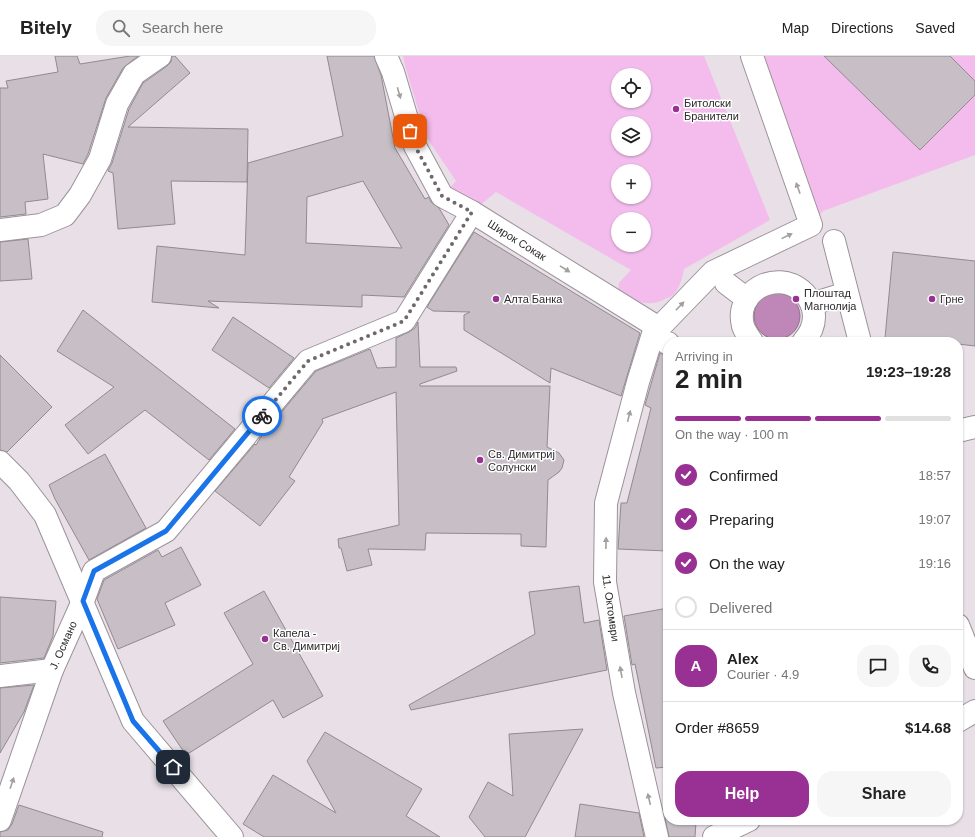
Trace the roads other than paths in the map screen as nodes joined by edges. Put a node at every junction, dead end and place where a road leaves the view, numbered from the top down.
1 (160, 56) edge
2 (386, 56) edge
3 (752, 56) edge
4 (472, 212) junction
5 (0, 230) edge
6 (834, 241) dead end
7 (726, 283) dead end
8 (847, 293) junction
9 (747, 299) junction
10 (812, 304) junction
11 (662, 337) edge
12 (749, 337) edge
13 (808, 337) edge
14 (859, 337) edge
15 (975, 427) edge
16 (963, 430) edge
17 (0, 462) edge
18 (83, 601) junction
19 (963, 638) edge
20 (975, 668) edge
21 (52, 670) junction
22 (0, 676) edge
23 (975, 711) edge
24 (963, 718) edge
25 (0, 820) edge
26 (739, 825) edge
27 (232, 837) edge
28 (657, 837) edge
29 (714, 837) edge

1 - 5 street
2 -> 4 street, Широк Сокак
11 -> 3 street
4 -> 11 street, Широк Сокак
4 - 18 street, Ј. Османо
6 - 8 street
7 - 9 street
8 - 10 street
8 - 14 street
9 - 10 street
9 - 12 street
10 - 13 street
28 -> 11 street, 11. Октомври
15 - 16 street
17 - 18 street
18 - 21 street, Ј. Османо
18 - 27 street
19 - 20 street
21 - 22 street
25 -> 21 street, Ј. Османо
23 - 24 street
26 - 29 street

